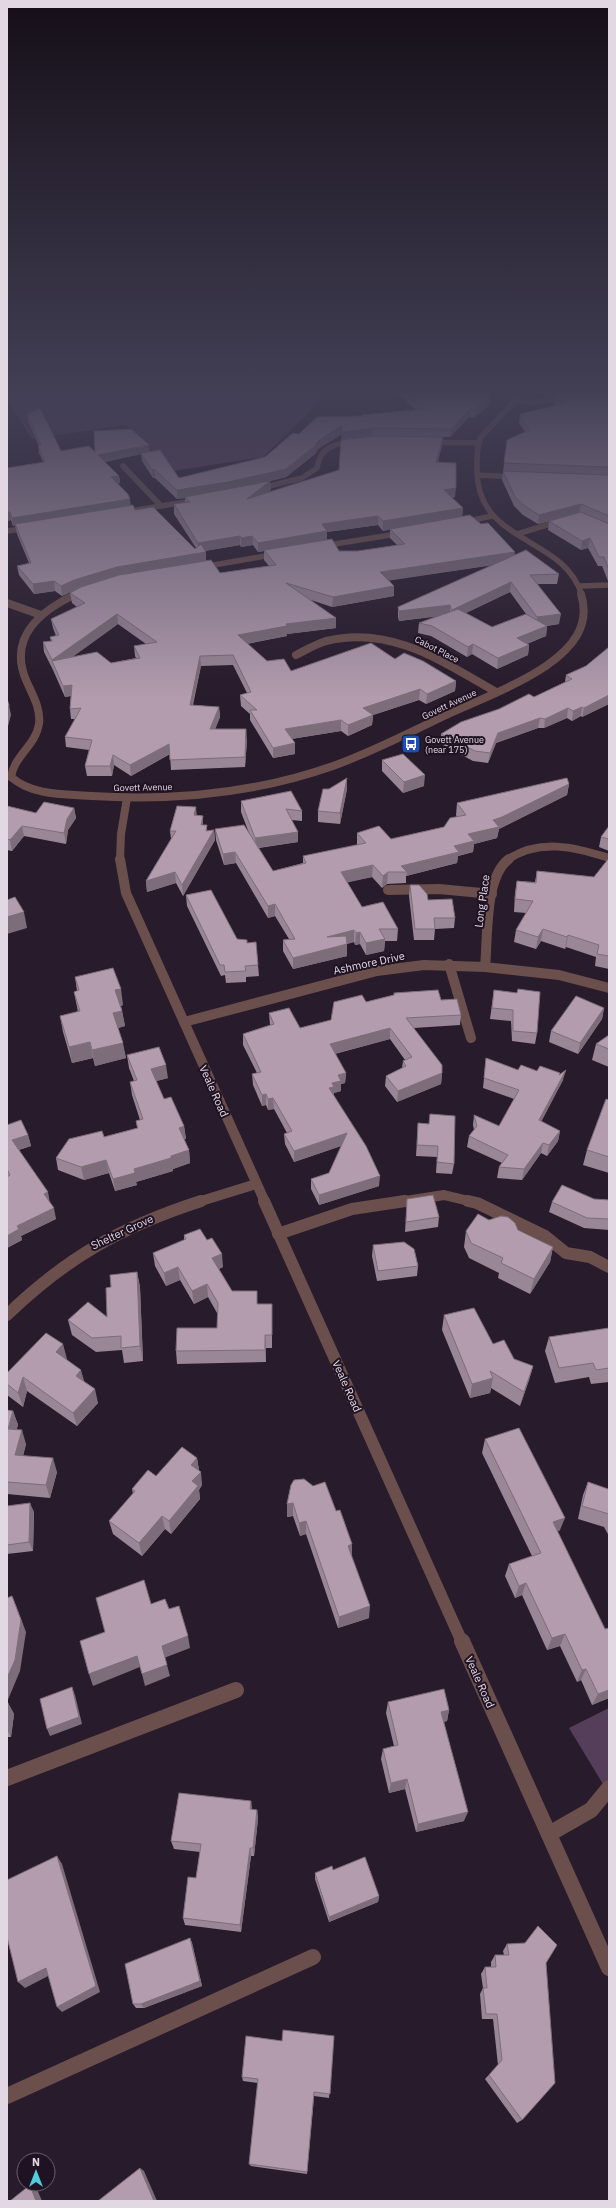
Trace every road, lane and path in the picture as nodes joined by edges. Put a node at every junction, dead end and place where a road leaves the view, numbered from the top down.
1 (148, 492) edge
2 (480, 492) edge
3 (206, 498) edge
4 (161, 506) junction
5 (115, 513) edge
6 (492, 516) junction
7 (565, 520) edge
8 (459, 523) edge
9 (38, 526) edge
10 (7, 531) edge
11 (412, 531) edge
12 (517, 534) junction
13 (318, 547) edge
14 (287, 552) edge
15 (193, 568) edge
16 (609, 585) edge
17 (580, 586) junction
18 (88, 590) edge
19 (7, 603) edge
20 (41, 615) junction
21 (296, 655) dead end
22 (496, 692) junction
23 (9, 778) edge
24 (127, 798) junction
25 (609, 858) edge
26 (388, 890) dead end
27 (492, 894) junction
28 (449, 964) junction
29 (485, 967) junction
30 (609, 988) edge
31 (184, 1022) junction
32 (471, 1038) dead end
33 (256, 1184) junction
34 (278, 1234) junction
35 (609, 1267) edge
36 (7, 1315) edge
37 (236, 1690) dead end
38 (7, 1778) edge
39 (609, 1788) edge
40 (549, 1834) junction
41 (313, 1957) dead end
42 (609, 1968) edge
43 (7, 2096) edge

1 - 4 street
2 - 6 street, Govett Avenue
3 - 4 street
4 - 5 street
6 - 8 street
6 - 12 street, Govett Avenue
7 - 12 street
9 - 10 street
11 - 13 street
12 - 17 street, Govett Avenue
14 - 15 street
16 - 17 street
17 - 22 street, Govett Avenue
18 - 20 street
19 - 20 street
20 - 23 street
21 - 22 street, Cabot Place
22 - 24 street, Govett Avenue
23 - 24 street, Govett Avenue
24 - 31 street, Veale Road
25 - 27 street, Long Place
26 - 27 street
27 - 29 street, Long Place
28 - 29 street, Ashmore Drive
28 - 31 street, Ashmore Drive
28 - 32 street
29 - 30 street, Ashmore Drive
31 - 33 street, Veale Road
33 - 34 street, Veale Road
33 - 36 street, Shelter Grove
34 - 35 street
34 - 40 street, Veale Road
37 - 38 street
39 - 40 street
40 - 42 street, Veale Road
41 - 43 street

